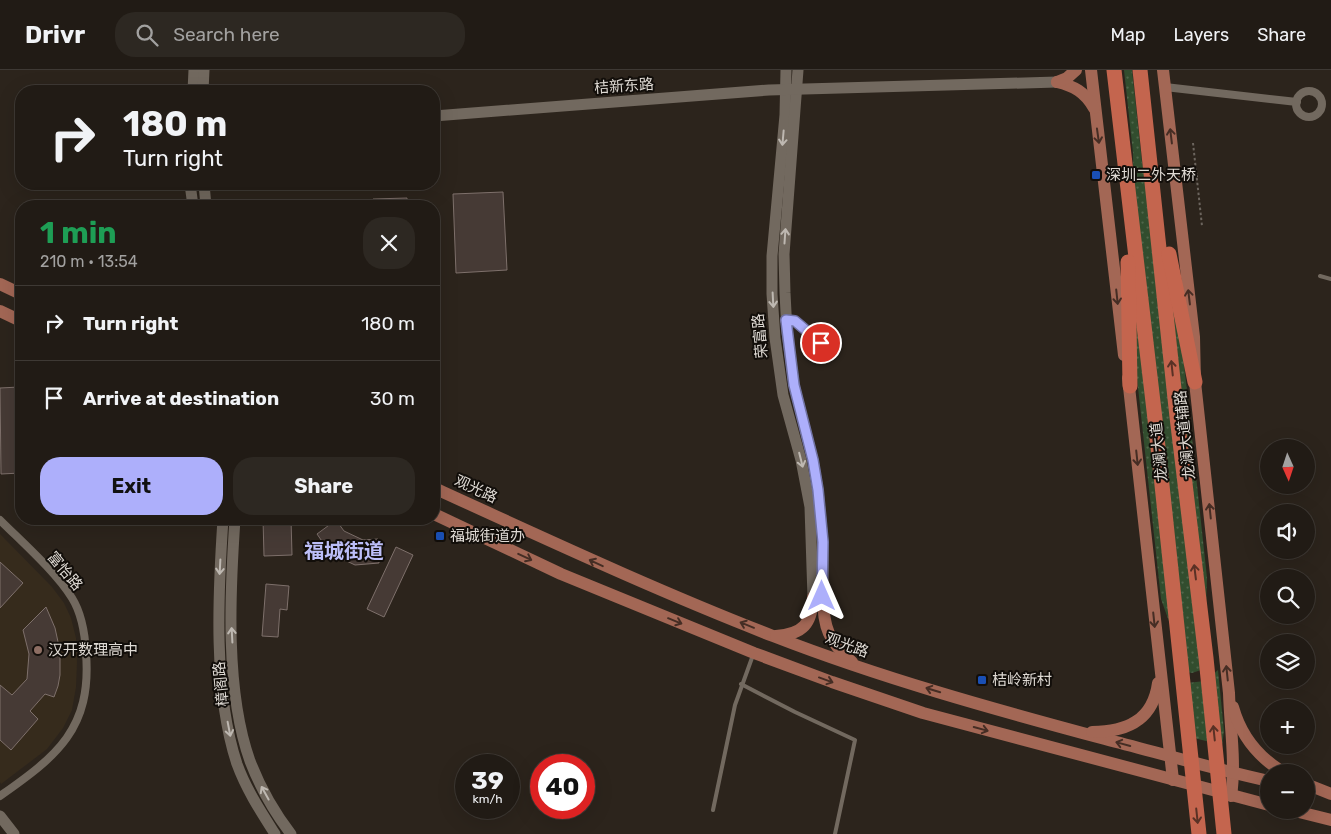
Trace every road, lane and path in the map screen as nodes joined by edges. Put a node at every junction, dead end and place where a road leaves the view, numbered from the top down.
1 (194, 70) edge
2 (204, 70) edge
3 (786, 70) edge
4 (798, 70) edge
5 (1076, 70) edge
6 (1091, 70) edge
7 (1114, 70) edge
8 (1140, 70) edge
9 (1163, 70) edge
10 (1056, 82) junction
11 (193, 85) edge
12 (203, 85) edge
13 (1165, 87) junction
14 (792, 89) junction
15 (1331, 101) edge
16 (1297, 102) junction
17 (1322, 102) junction
18 (1095, 109) junction
19 (440, 116) edge
20 (1193, 143) dead end
21 (1152, 175) junction
22 (1126, 178) junction
23 (1202, 226) dead end
24 (1320, 276) dead end
25 (1331, 279) edge
26 (0, 284) edge
27 (15, 291) edge
28 (0, 311) edge
29 (15, 318) edge
30 (774, 320) junction
31 (786, 320) junction
32 (821, 343) dead end
33 (1196, 382) junction
34 (1130, 386) junction
35 (440, 491) edge
36 (440, 517) edge
37 (0, 520) edge
38 (223, 525) edge
39 (235, 525) edge
40 (818, 597) junction
41 (774, 636) junction
42 (754, 653) junction
43 (858, 667) junction
44 (1160, 670) junction
45 (741, 684) junction
46 (1230, 693) junction
47 (1081, 732) junction
48 (1170, 756) junction
49 (1271, 764) edge
50 (1234, 774) junction
51 (1260, 779) edge
52 (1173, 780) junction
53 (1315, 788) edge
54 (1315, 792) edge
55 (1331, 795) edge
56 (0, 796) edge
57 (1231, 796) junction
58 (1260, 803) edge
59 (713, 810) dead end
60 (0, 816) edge
61 (1315, 816) edge
62 (1331, 820) edge
63 (14, 834) edge
64 (275, 834) edge
65 (291, 834) edge
66 (835, 834) edge
67 (1199, 834) edge
68 (1224, 834) edge

1 - 11 street
2 - 12 street
3 - 14 street, 荣富路
4 - 14 street, 荣富路
5 - 10 main road
6 - 18 main road
7 - 22 highway, 龙澜大道
8 - 21 highway, 龙澜大道
9 - 13 main road, 龙澜大道辅路
10 - 14 street, 桔新东路
10 - 18 main road
13 - 16 street
33 -> 13 main road, 龙澜大道辅路
14 - 19 street, 桔新东路
14 -> 30 street, 荣富路
31 -> 14 street, 荣富路
15 - 17 street
16 - 17 street
16 - 17 street
18 -> 34 main road
20 - 23 path
21 - 33 highway
68 -> 21 highway, 龙澜大道
22 - 34 highway
22 -> 67 highway, 龙澜大道
24 - 25 lane
26 - 27 main road
28 - 29 main road
30 - 31 street
30 -> 40 street, 荣富路
31 - 32 street
31 - 40 street, 荣富路
46 -> 33 main road, 龙澜大道辅路
34 -> 44 main road
41 -> 35 main road, 观光路
36 -> 42 main road
37 - 56 street, 富怡路
38 -> 64 street, 樟阁路
65 -> 39 street, 樟阁路
40 - 41 main road
40 - 43 main road
41 - 43 main road, 观光路
42 - 45 lane
42 -> 52 main road
47 -> 43 main road, 观光路
44 - 47 main road
44 - 48 main road
45 - 59 lane
45 - 66 lane
46 - 49 main road
46 - 50 main road, 龙澜大道辅路
48 -> 47 main road, 观光路
48 - 50 main road, 观光路
48 - 52 main road
50 - 51 main road, 观光路
50 - 57 main road, 龙澜大道辅路
52 - 57 main road
53 - 55 main road
54 - 55 main road
57 - 58 main road
60 - 63 street
61 - 62 main road

